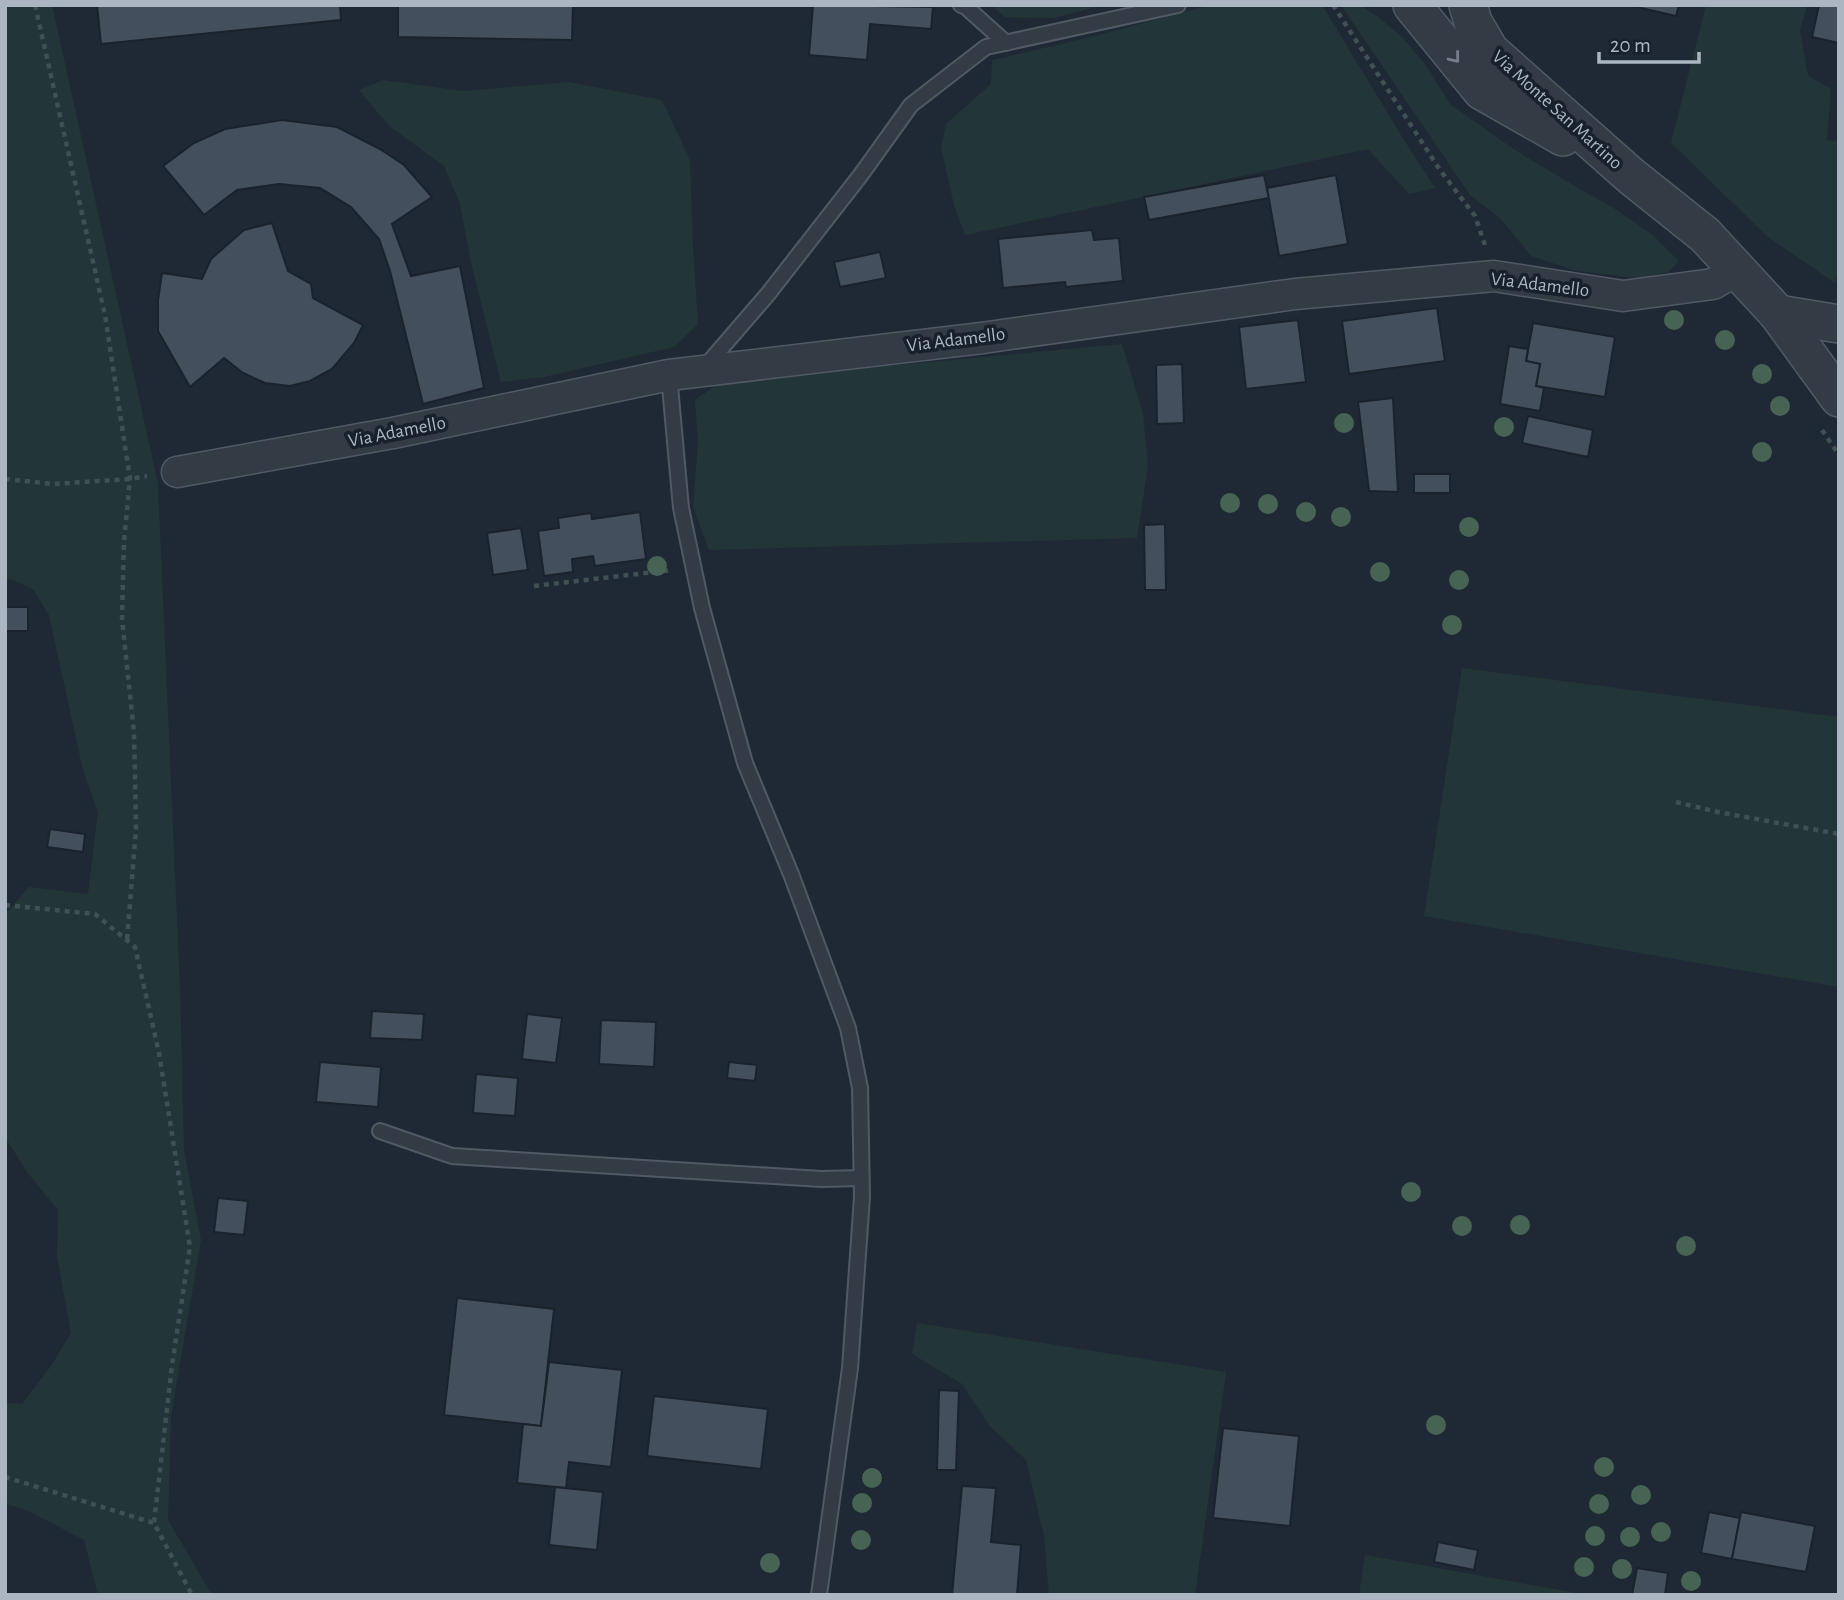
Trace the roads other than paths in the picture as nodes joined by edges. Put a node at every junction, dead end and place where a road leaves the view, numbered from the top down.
1 (961, 5) edge
2 (1178, 5) edge
3 (1412, 5) edge
4 (1468, 5) edge
5 (1006, 43) junction
6 (1631, 176) junction
7 (1737, 270) junction
8 (1778, 314) junction
9 (1839, 324) edge
10 (701, 371) junction
11 (669, 375) junction
12 (1831, 394) edge
13 (177, 472) road end
14 (380, 1131) dead end
15 (861, 1178) junction
16 (818, 1595) edge

1 - 5 lane
2 - 5 lane
3 -> 6 street, Via Monte San Martino
4 - 6 street, Via Monte San Martino
5 - 10 lane
6 - 7 street, Via Monte San Martino
7 - 8 street, Via Monte San Martino
7 - 10 street, Via Adamello
8 - 9 street
8 - 12 street, Via Monte San Martino
10 - 11 street, Via Adamello
11 - 13 street, Via Adamello
11 - 15 lane
14 - 15 lane
15 - 16 lane

